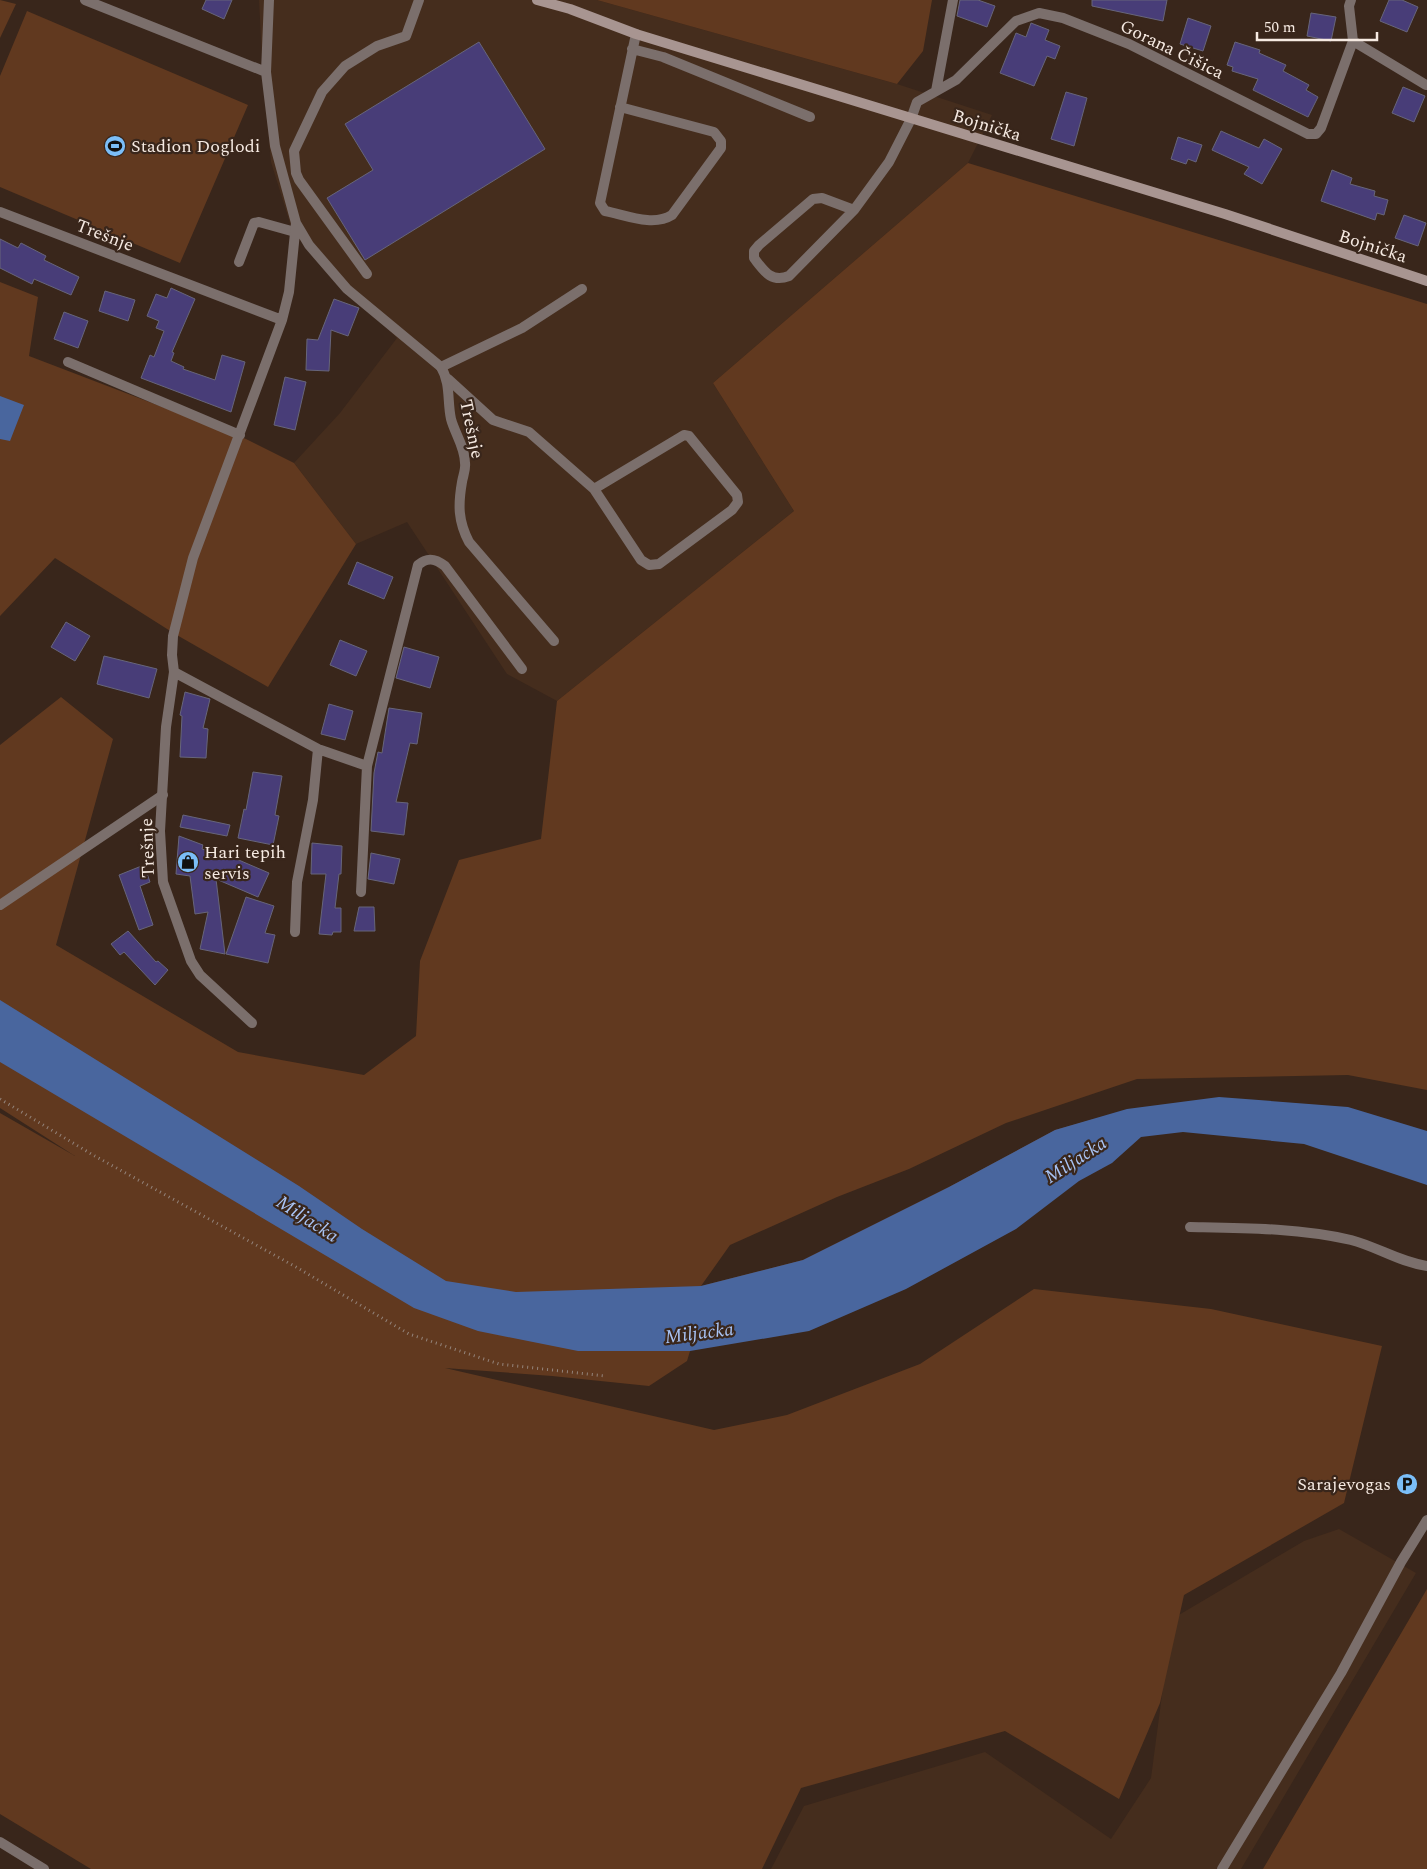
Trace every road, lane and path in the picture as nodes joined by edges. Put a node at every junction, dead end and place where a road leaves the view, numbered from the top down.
1 (85, 0) edge
2 (419, 0) edge
3 (537, 0) edge
4 (953, 0) edge
5 (1350, 0) edge
6 (267, 1) edge
7 (636, 34) junction
8 (1352, 41) junction
9 (632, 49) junction
10 (266, 72) junction
11 (1426, 85) edge
12 (936, 91) junction
13 (620, 107) junction
14 (810, 117) dead end
15 (910, 119) junction
16 (854, 210) junction
17 (0, 212) edge
18 (296, 228) junction
19 (240, 262) dead end
20 (367, 274) dead end
21 (1427, 281) edge
22 (582, 289) dead end
23 (282, 320) junction
24 (68, 362) dead end
25 (441, 367) junction
26 (448, 379) junction
27 (240, 435) junction
28 (594, 489) junction
29 (554, 641) dead end
30 (522, 669) dead end
31 (174, 672) junction
32 (318, 749) junction
33 (367, 766) junction
34 (162, 795) junction
35 (361, 892) dead end
36 (0, 905) edge
37 (295, 932) dead end
38 (252, 1023) dead end
39 (0, 1099) edge
40 (1190, 1227) dead end
41 (1427, 1266) edge
42 (606, 1376) dead end
43 (1427, 1520) edge
44 (0, 1842) edge
45 (44, 1869) edge
46 (1222, 1869) edge

1 - 10 street
2 - 20 street
3 - 7 main road, Bojnička
4 - 12 street
5 - 8 street, Gorana Čišica
6 - 10 street, Trešnje
7 - 9 street
7 - 15 main road, Bojnička
8 - 11 street
8 - 12 street, Gorana Čišica
9 - 13 street
9 - 14 street
10 - 18 street, Trešnje
12 - 15 street, Gorana Čišica
13 - 13 street
15 - 16 street, Gorana Čišica
15 - 21 main road, Bojnička
16 - 16 street, Gorana Čišica
17 - 23 street, Trešnje
18 - 19 street
18 - 23 street, Trešnje
18 - 25 street, Trešnje
22 - 25 street
23 - 27 street, Trešnje
24 - 27 street
25 - 26 street, Trešnje
26 - 28 street
26 - 29 street, Trešnje
27 - 31 street, Trešnje
28 - 28 street
30 - 33 street
31 - 32 street
31 - 34 street, Trešnje
32 - 33 street
32 - 37 street
33 - 35 street
34 - 36 street
34 - 38 street, Trešnje
39 - 42 path
40 - 41 street
43 - 46 street
44 - 45 street

